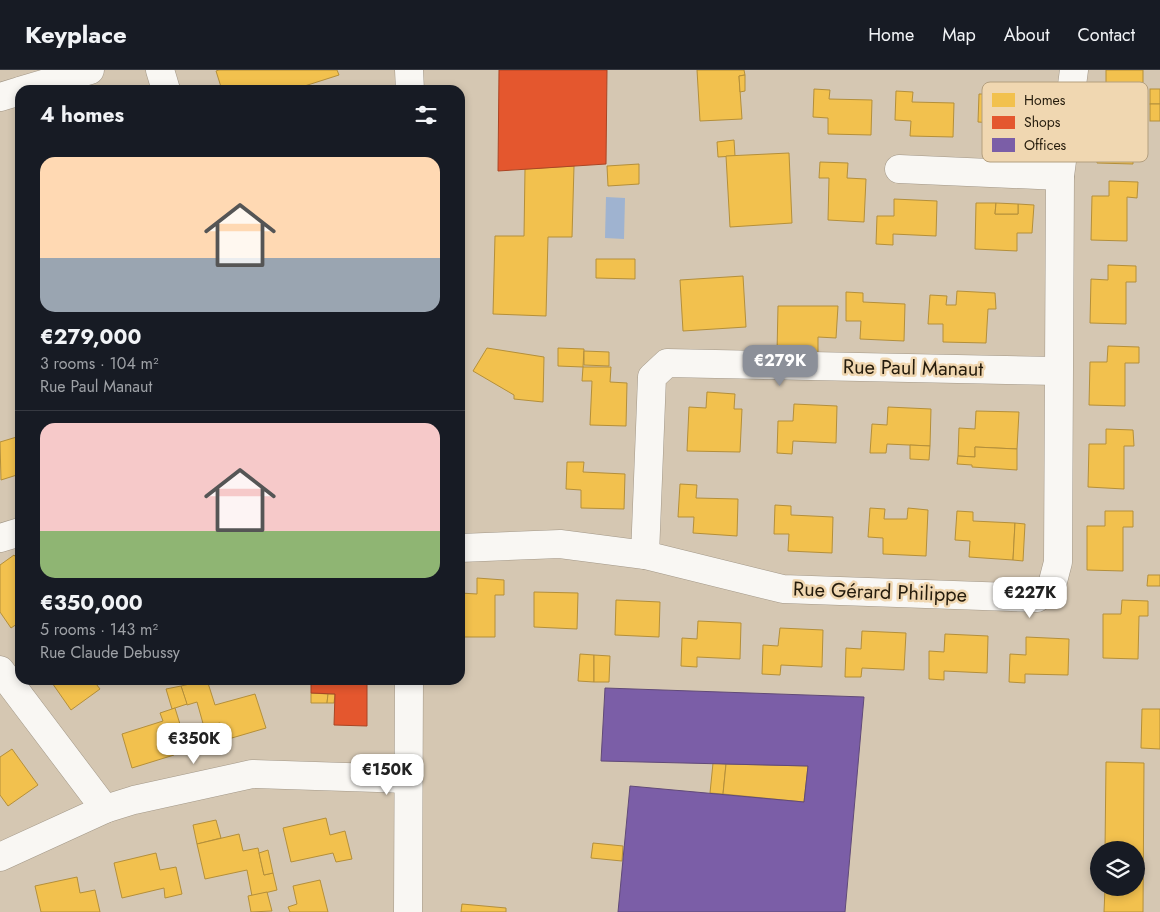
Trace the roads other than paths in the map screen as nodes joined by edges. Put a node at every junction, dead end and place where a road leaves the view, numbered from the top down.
1 (90, 70) edge
2 (160, 70) edge
3 (410, 70) edge
4 (39, 85) edge
5 (164, 85) edge
6 (410, 85) edge
7 (15, 92) edge
8 (0, 97) edge
9 (1062, 162) edge
10 (899, 169) dead end
11 (1060, 176) junction
12 (1058, 371) junction
13 (15, 534) edge
14 (0, 538) edge
15 (465, 548) edge
16 (645, 555) junction
17 (0, 670) edge
18 (409, 685) edge
19 (408, 779) junction
20 (105, 809) junction
21 (0, 857) edge
22 (408, 912) edge

1 - 4 street
2 - 5 street
3 - 6 street
7 - 8 street
9 - 11 street, Rue Gérard Philippe
10 - 11 street
11 - 12 street, Rue Gérard Philippe
12 - 16 street, Rue Paul Manaut
12 - 16 street, Rue Gérard Philippe
13 - 14 street
15 - 16 street, Rue Gérard Philippe
17 - 20 street
18 - 19 street
19 - 20 street
19 - 22 street
20 - 21 street

